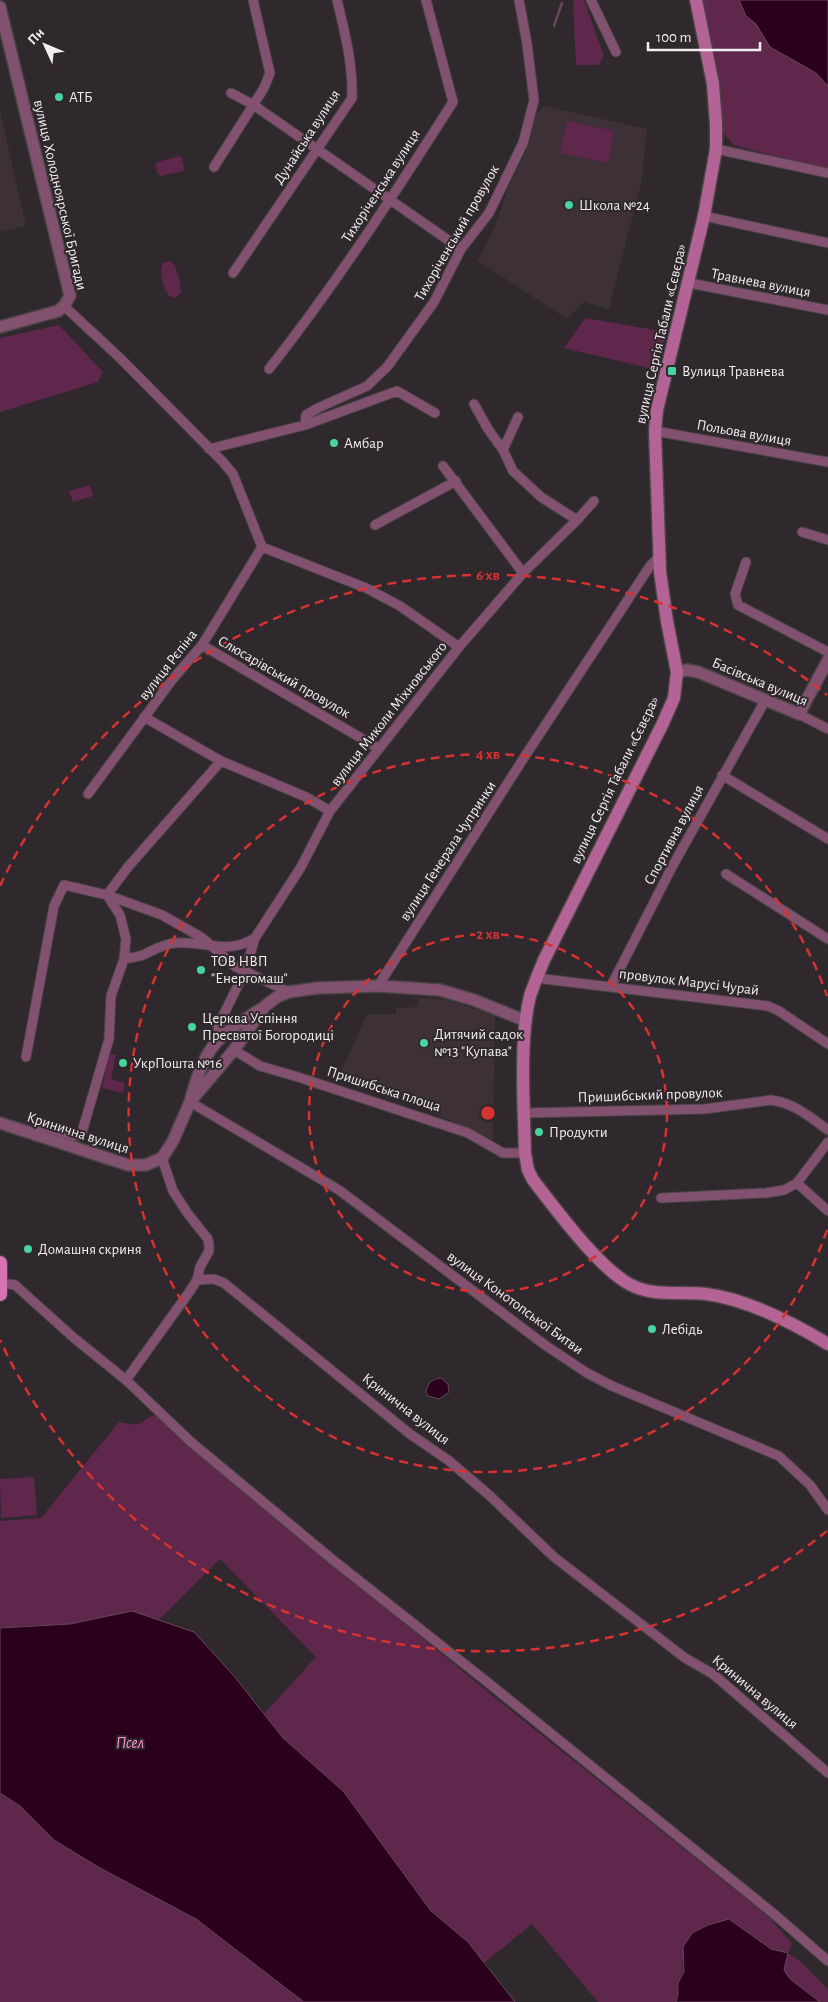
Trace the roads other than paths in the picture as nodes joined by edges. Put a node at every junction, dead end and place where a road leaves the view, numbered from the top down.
1 (253, 0) edge
2 (337, 0) edge
3 (426, 0) edge
4 (519, 0) edge
5 (591, 0) edge
6 (696, 0) edge
7 (0, 7) edge
8 (616, 52) dead end
9 (230, 94) dead end
10 (252, 104) junction
11 (716, 149) junction
12 (318, 150) junction
13 (214, 167) dead end
14 (828, 172) edge
15 (390, 200) junction
16 (704, 216) junction
17 (828, 243) edge
18 (462, 249) junction
19 (233, 273) dead end
20 (689, 283) junction
21 (64, 306) junction
22 (828, 310) edge
23 (0, 327) edge
24 (268, 369) dead end
25 (474, 404) dead end
26 (435, 413) dead end
27 (518, 416) dead end
28 (305, 425) junction
29 (655, 431) junction
30 (209, 449) junction
31 (503, 450) junction
32 (828, 462) edge
33 (443, 466) dead end
34 (456, 481) junction
35 (594, 501) dead end
36 (577, 520) junction
37 (375, 525) dead end
38 (802, 532) dead end
39 (828, 540) edge
40 (262, 547) junction
41 (660, 556) junction
42 (746, 562) dead end
43 (523, 573) junction
44 (202, 645) junction
45 (459, 647) junction
46 (828, 652) edge
47 (828, 660) edge
48 (677, 672) junction
49 (766, 699) junction
50 (799, 714) junction
51 (144, 717) junction
52 (828, 729) edge
53 (378, 748) junction
54 (221, 761) junction
55 (722, 775) junction
56 (88, 794) dead end
57 (330, 811) junction
58 (828, 839) edge
59 (726, 874) dead end
60 (108, 895) junction
61 (255, 938) junction
62 (828, 939) edge
63 (212, 946) junction
64 (124, 959) junction
65 (245, 971) junction
66 (536, 978) junction
67 (378, 986) junction
68 (611, 986) junction
69 (288, 992) junction
70 (265, 1006) junction
71 (526, 1021) junction
72 (219, 1038) junction
73 (828, 1044) edge
74 (234, 1050) junction
75 (26, 1057) dead end
76 (190, 1102) junction
77 (524, 1113) junction
78 (0, 1123) edge
79 (828, 1130) edge
80 (34, 1135) junction
81 (828, 1142) edge
82 (525, 1153) junction
83 (162, 1158) junction
84 (797, 1183) junction
85 (662, 1198) dead end
86 (828, 1211) edge
87 (0, 1263) edge
88 (197, 1280) junction
89 (0, 1289) edge
90 (828, 1344) edge
91 (126, 1380) junction
92 (828, 1510) edge
93 (828, 1773) edge
94 (828, 1961) edge

1 - 10 street
2 - 12 street, Дунайська вулиця
3 - 15 street, Тихоріченська вулиця
4 - 18 street, Тихоріченський провулок
5 - 8 street
6 - 11 main road, вулиця Сергія Табали «Сєвєра»
7 - 21 street, вулиця Холодноярської Бригади
9 - 10 street
10 - 12 street
10 - 13 street
11 - 14 street
11 - 16 main road, вулиця Сергія Табали «Сєвєра»
12 - 15 street
12 - 19 street, Дунайська вулиця
15 - 18 street
15 - 24 street, Тихоріченська вулиця
16 - 17 street
16 - 20 main road, вулиця Сергія Табали «Сєвєра»
18 - 28 street, Тихоріченський провулок
20 - 22 street, Травнева вулиця
20 - 29 main road, вулиця Сергія Табали «Сєвєра»
21 - 23 street
21 - 30 street, вулиця Холодноярської Бригади
25 - 31 street
26 - 28 street
27 - 31 street
28 - 30 street
29 - 32 street, Польова вулиця
29 - 41 main road, вулиця Сергія Табали «Сєвєра»
30 - 40 street, вулиця Холодноярської Бригади
31 - 36 street
33 - 34 street
34 - 37 street
34 - 43 street
35 - 36 street, вулиця Миколи Міхновського
36 - 43 street, вулиця Миколи Міхновського
38 - 39 street
40 - 44 street, вулиця Рєпіна
40 - 45 street
41 - 48 main road, вулиця Сергія Табали «Сєвєра»
41 - 67 street, вулиця Генерала Чупринки
42 - 46 street
43 - 45 street, вулиця Миколи Міхновського
44 - 51 street, вулиця Рєпіна
44 - 53 street, Слюсарівський провулок
45 - 53 street, вулиця Миколи Міхновського
47 - 50 street
48 - 49 street, Басівська вулиця
48 - 66 main road, вулиця Сергія Табали «Сєвєра»
49 - 50 street, Басівська вулиця
49 - 55 street, Спортивна вулиця
50 - 52 street, Басівська вулиця
51 - 54 street
51 - 56 street, вулиця Рєпіна
53 - 57 street, вулиця Миколи Міхновського
54 - 57 street
54 - 60 street
55 - 58 street
55 - 68 street, Спортивна вулиця
57 - 61 street, вулиця Миколи Міхновського
59 - 62 street
60 - 63 street
60 - 64 street
60 - 75 street
61 - 63 street
61 - 65 street, вулиця Миколи Міхновського
63 - 64 street
63 - 65 street
64 - 80 street
65 - 69 street
65 - 72 street, вулиця Миколи Міхновського
66 - 68 street, провулок Марусі Чурай
66 - 71 main road, вулиця Сергія Табали «Сєвєра»
67 - 69 street
67 - 71 street
68 - 73 street, провулок Марусі Чурай
69 - 70 street
70 - 72 street
70 - 74 street
71 - 77 main road, вулиця Сергія Табали «Сєвєра»
72 - 76 street
74 - 76 street
74 - 82 street, Пришибська площа
76 - 83 street
76 - 92 street, вулиця Конотопської Битви
77 - 79 street, Пришибський провулок
77 - 82 main road, вулиця Сергія Табали «Сєвєра»
78 - 80 street, Кринична вулиця
80 - 83 street, Кринична вулиця
81 - 84 street
82 - 90 main road, вулиця Сергія Табали «Сєвєра»
83 - 88 street
84 - 85 street
84 - 86 street
87 - 89 main road
88 - 91 street
88 - 93 street, Кринична вулиця
89 - 91 street
91 - 94 street

